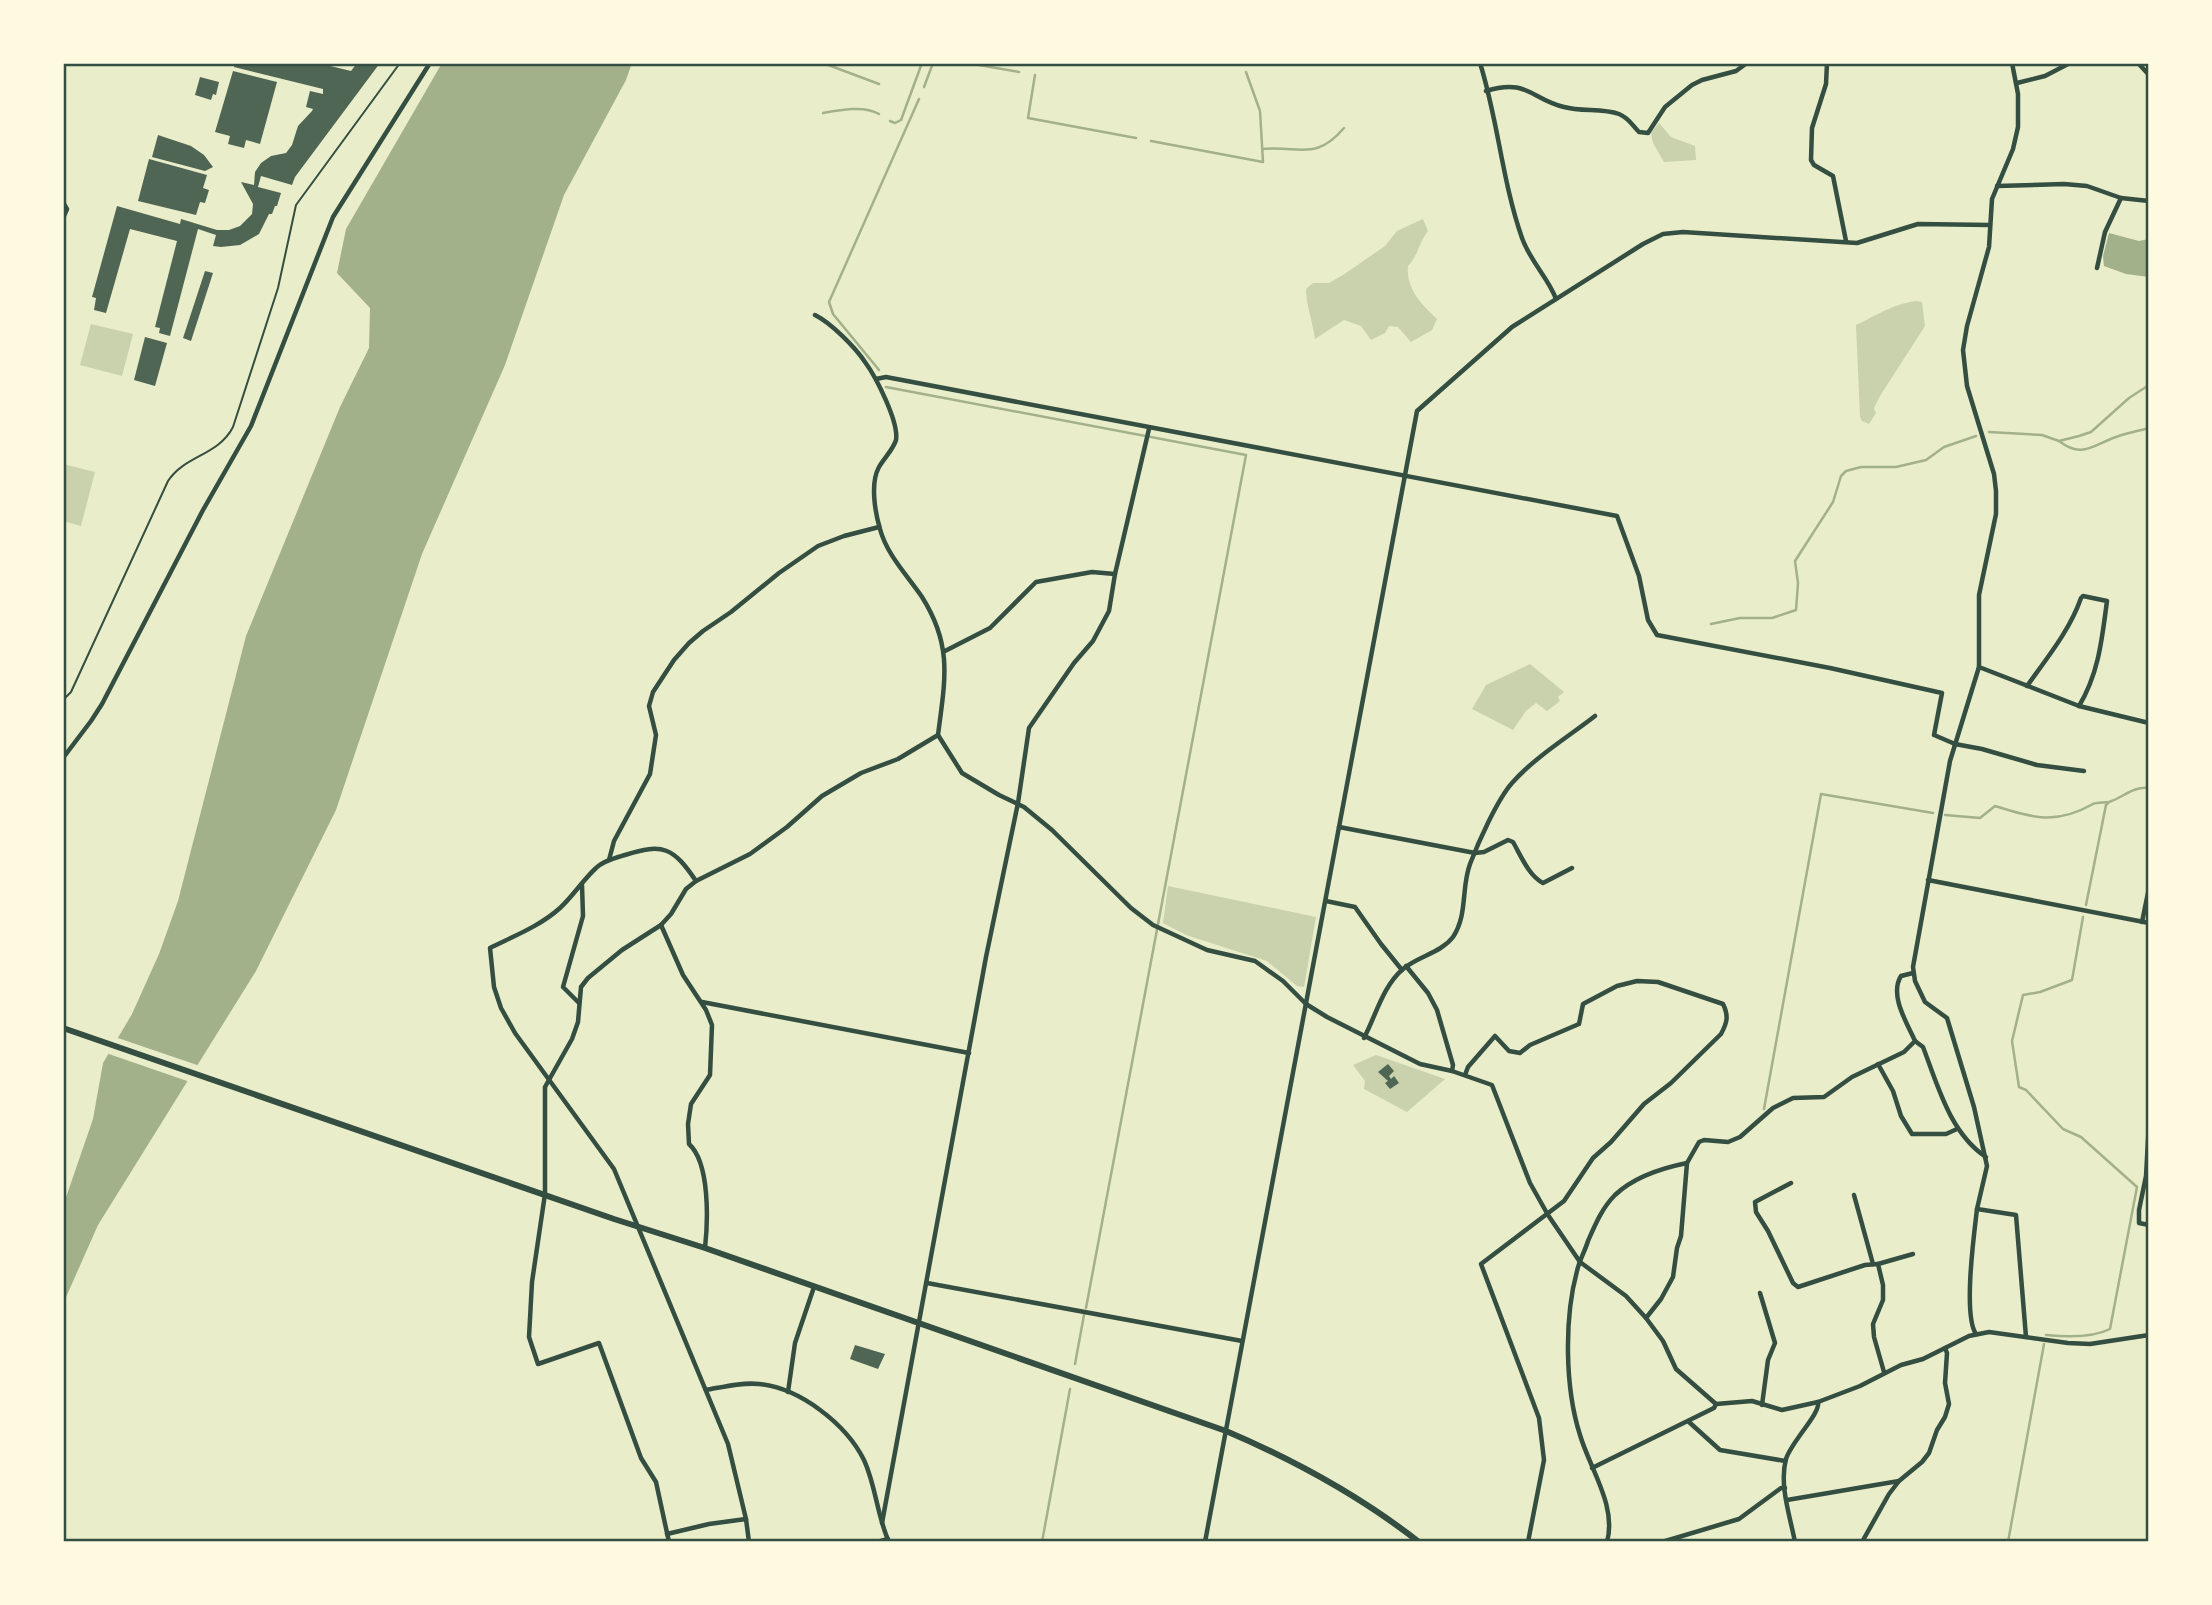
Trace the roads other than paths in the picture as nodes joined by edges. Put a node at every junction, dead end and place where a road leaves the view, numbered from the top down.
1 (430, 63) edge
2 (1479, 63) edge
3 (1747, 63) edge
4 (1826, 63) edge
5 (2012, 63) edge
6 (2070, 63) edge
7 (2138, 63) edge
8 (2149, 75) edge
9 (2017, 83) junction
10 (1486, 91) junction
11 (1997, 186) junction
12 (2121, 198) junction
13 (2149, 201) edge
14 (63, 202) edge
15 (63, 218) edge
16 (1990, 225) junction
17 (1846, 241) junction
18 (2097, 268) dead end
19 (1556, 299) junction
20 (815, 315) dead end
21 (876, 379) junction
22 (1149, 429) junction
23 (1405, 475) junction
24 (879, 527) junction
25 (1115, 574) junction
26 (945, 651) junction
27 (1979, 667) junction
28 (2027, 686) junction
29 (2080, 705) junction
30 (1595, 716) dead end
31 (2149, 723) edge
32 (938, 735) junction
33 (1955, 744) junction
34 (63, 758) edge
35 (2084, 771) dead end
36 (1018, 803) junction
37 (1339, 827) junction
38 (1475, 853) junction
39 (609, 860) junction
40 (1572, 868) dead end
41 (1928, 880) junction
42 (696, 881) junction
43 (582, 885) junction
44 (2149, 888) edge
45 (1326, 901) junction
46 (2142, 922) junction
47 (2149, 923) edge
48 (661, 925) junction
49 (1404, 968) junction
50 (1913, 973) junction
51 (701, 1002) junction
52 (579, 1004) junction
53 (1306, 1004) junction
54 (63, 1028) edge
55 (1364, 1038) junction
56 (1915, 1041) junction
57 (969, 1053) junction
58 (1878, 1064) junction
59 (1452, 1071) junction
60 (1465, 1075) junction
61 (548, 1078) junction
62 (2149, 1121) edge
63 (1956, 1129) junction
64 (1986, 1157) junction
65 (1687, 1163) junction
66 (1791, 1183) dead end
67 (545, 1194) junction
68 (1854, 1195) dead end
69 (1977, 1209) junction
70 (1548, 1215) junction
71 (2149, 1225) edge
72 (636, 1226) junction
73 (705, 1248) junction
74 (1913, 1254) dead end
75 (1580, 1262) junction
76 (1875, 1264) junction
77 (927, 1283) junction
78 (814, 1287) junction
79 (1760, 1293) dead end
80 (1646, 1318) junction
81 (919, 1324) junction
82 (1976, 1334) junction
83 (2149, 1335) edge
84 (2026, 1337) junction
85 (1242, 1341) junction
86 (1945, 1348) junction
87 (1884, 1372) junction
88 (706, 1391) junction
89 (789, 1392) junction
90 (1818, 1402) junction
91 (1716, 1404) junction
92 (1762, 1405) junction
93 (1689, 1422) junction
94 (1226, 1431) junction
95 (1786, 1461) junction
96 (1592, 1468) junction
97 (1899, 1481) junction
98 (1785, 1488) junction
99 (1787, 1500) junction
100 (747, 1519) junction
101 (882, 1523) junction
102 (667, 1534) junction
103 (888, 1541) edge
104 (668, 1542) edge
105 (749, 1542) edge
106 (877, 1542) edge
107 (1205, 1542) edge
108 (1419, 1542) edge
109 (1528, 1542) edge
110 (1607, 1542) edge
111 (1662, 1542) edge
112 (1795, 1542) edge
113 (1861, 1542) edge

1 - 34 street
2 - 10 street
3 - 10 street
4 - 17 street
5 - 9 street
6 - 9 street
7 - 8 street
9 - 11 street
10 - 19 street
11 - 12 street
11 - 16 street
12 - 13 street
12 - 18 street
14 - 15 street
16 - 17 street
16 - 27 street
17 - 19 street
19 - 23 street
20 - 21 street
21 - 22 street
21 - 24 street
22 - 23 street
22 - 25 street
23 - 33 street
23 - 37 street
24 - 26 street
24 - 39 street
25 - 26 street
25 - 36 street
26 - 32 street
27 - 28 street
27 - 33 street
28 - 29 street
28 - 29 street
29 - 31 street
30 - 38 street
32 - 36 street
32 - 42 street
33 - 35 street
33 - 41 street
36 - 53 street
36 - 57 street
37 - 38 street
37 - 45 street
38 - 40 street
38 - 49 street
39 - 42 street
39 - 43 street
41 - 46 street
41 - 50 street
42 - 48 street
43 - 52 street
43 - 61 street
44 - 46 street
45 - 49 street
45 - 53 street
46 - 47 street
48 - 51 street
48 - 52 street
49 - 55 street
49 - 59 street
50 - 56 street
50 - 64 street
51 - 57 street
51 - 73 street
52 - 61 street
53 - 55 street
53 - 85 street
54 - 67 street
55 - 59 street
56 - 58 street
56 - 63 street
57 - 77 street
58 - 63 street
58 - 65 street
59 - 60 street
60 - 70 street
60 - 70 street
61 - 67 street
61 - 72 street
62 - 71 street
63 - 64 street
64 - 69 street
65 - 75 street
65 - 80 street
66 - 76 street
67 - 72 street
67 - 102 street
68 - 76 street
69 - 82 street
69 - 84 street
70 - 75 street
70 - 109 street
72 - 73 street
72 - 88 street
73 - 78 street
74 - 76 street
75 - 80 street
75 - 96 street
76 - 87 street
77 - 81 street
77 - 85 street
78 - 81 street
78 - 89 street
79 - 92 street
80 - 91 street
81 - 94 street
81 - 101 street
82 - 84 street
82 - 86 street
83 - 84 street
85 - 94 street
86 - 87 street
86 - 97 street
87 - 90 street
88 - 89 street
88 - 100 street
89 - 101 street
90 - 92 street
90 - 95 street
91 - 92 street
91 - 93 street
93 - 95 street
93 - 96 street
94 - 107 street
94 - 108 street
95 - 98 street
96 - 110 street
97 - 99 street
97 - 113 street
98 - 99 street
98 - 111 street
99 - 112 street
100 - 102 street
100 - 105 street
101 - 103 street
102 - 104 street
103 - 106 street

